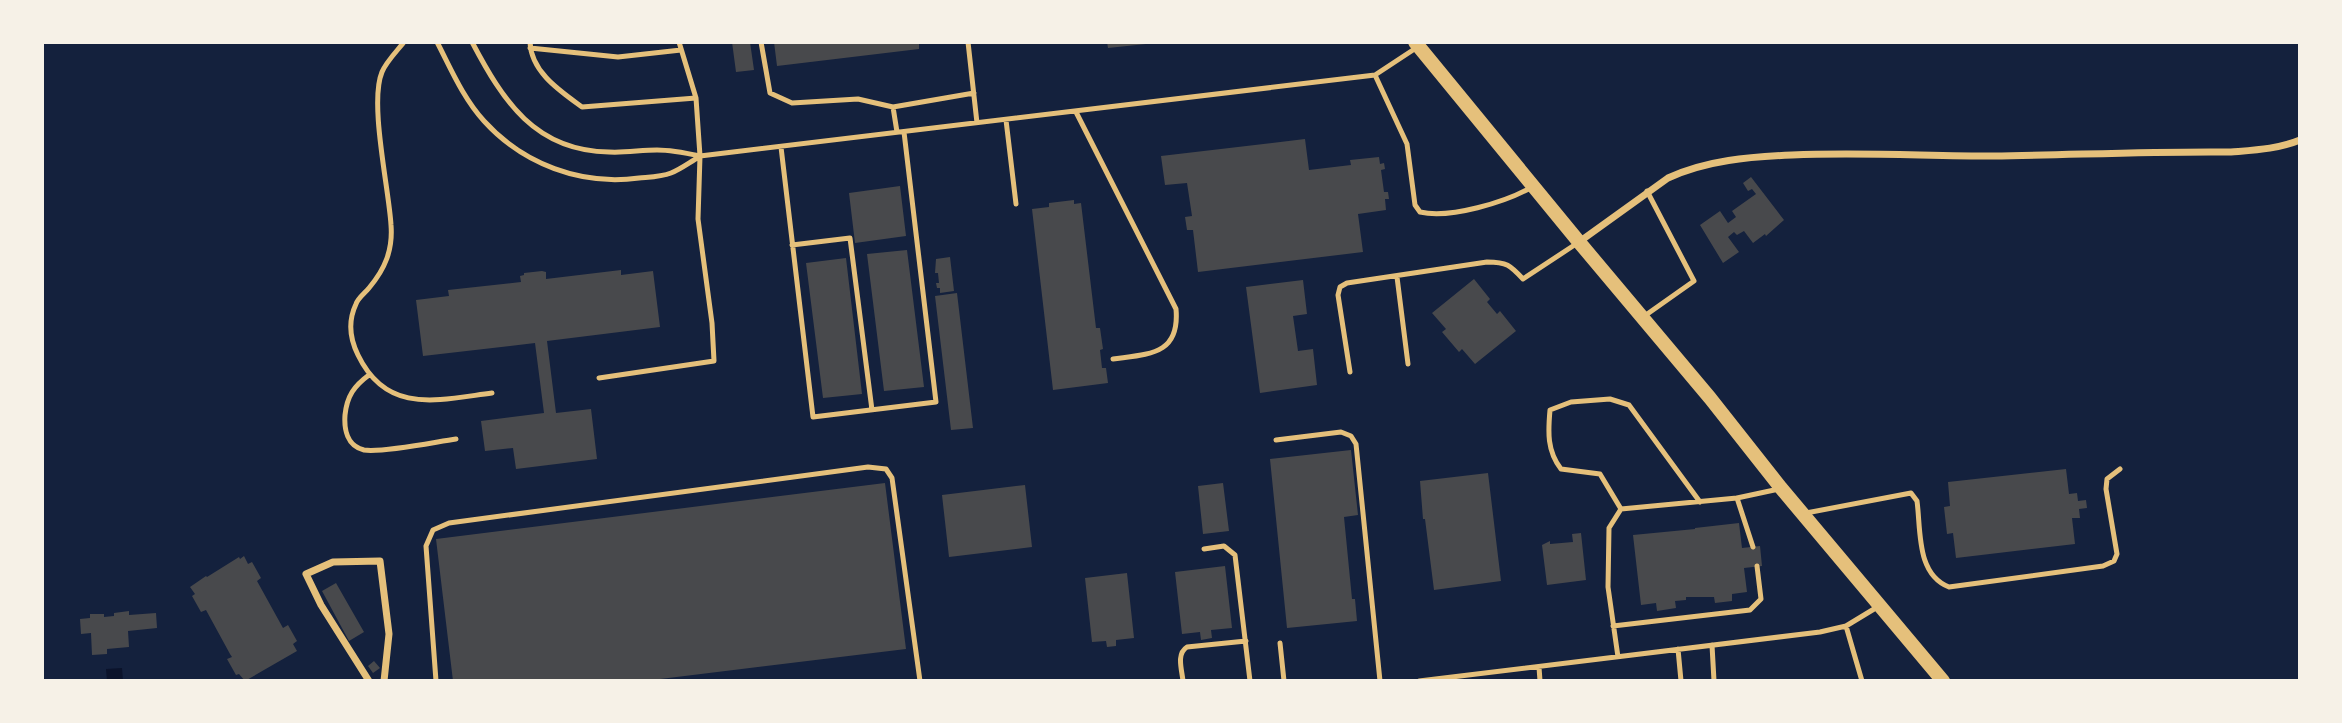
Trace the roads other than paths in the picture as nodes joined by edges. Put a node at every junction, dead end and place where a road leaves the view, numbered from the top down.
1 (404, 42) edge
2 (437, 42) edge
3 (472, 42) edge
4 (679, 42) edge
5 (761, 42) edge
6 (968, 42) edge
7 (1417, 44) edge
8 (530, 45) edge
9 (681, 50) junction
10 (1375, 75) junction
11 (974, 93) junction
12 (696, 98) junction
13 (893, 107) junction
14 (1076, 112) junction
15 (1006, 120) junction
16 (976, 123) junction
17 (900, 132) junction
18 (2300, 140) edge
19 (780, 147) junction
20 (700, 156) junction
21 (1533, 187) junction
22 (1647, 191) junction
23 (1016, 204) dead end
24 (1579, 242) junction
25 (792, 245) junction
26 (1397, 277) junction
27 (1643, 317) junction
28 (1113, 359) dead end
29 (1408, 364) dead end
30 (1350, 372) dead end
31 (369, 375) junction
32 (599, 378) dead end
33 (492, 393) dead end
34 (872, 410) junction
35 (456, 439) dead end
36 (1276, 440) dead end
37 (2120, 469) dead end
38 (1782, 488) junction
39 (1737, 498) junction
40 (1700, 502) junction
41 (1621, 509) junction
42 (1803, 514) junction
43 (1753, 547) dead end
44 (1204, 549) dead end
45 (1757, 566) dead end
46 (1879, 606) junction
47 (1846, 625) junction
48 (1613, 626) junction
49 (1245, 641) junction
50 (1280, 643) dead end
51 (1712, 645) junction
52 (1678, 649) junction
53 (1618, 657) junction
54 (1539, 667) junction
55 (1428, 680) edge
56 (369, 681) edge
57 (384, 681) edge
58 (436, 681) edge
59 (920, 681) edge
60 (1183, 681) edge
61 (1250, 681) edge
62 (1284, 681) edge
63 (1381, 681) edge
64 (1419, 681) edge
65 (1540, 681) edge
66 (1681, 681) edge
67 (1714, 681) edge
68 (1862, 681) edge
69 (1943, 681) edge

1 - 31 lane
2 - 20 lane
3 - 20 lane
4 - 9 lane
5 - 13 lane
6 - 11 lane
7 - 10 lane
7 - 21 main road
8 - 9 lane
8 - 12 lane
9 - 12 lane
10 - 14 lane
10 - 21 lane
11 - 13 lane
11 - 16 lane
12 - 20 lane
13 - 17 lane
14 - 15 lane
14 - 28 lane
15 - 16 lane
15 - 23 lane
16 - 17 lane
17 - 19 lane
17 - 34 lane
18 - 22 street
19 - 20 lane
19 - 25 lane
20 - 32 lane
21 - 24 main road
22 - 24 street
22 - 27 lane
24 - 26 lane
24 - 27 main road
25 - 34 lane
25 - 34 lane
26 - 29 lane
26 - 30 lane
27 - 38 main road
31 - 33 lane
31 - 35 lane
36 - 63 lane
37 - 42 lane
38 - 39 lane
38 - 42 main road
39 - 40 lane
39 - 43 lane
40 - 41 lane
40 - 41 lane
41 - 48 lane
42 - 46 main road
44 - 49 lane
45 - 48 lane
46 - 47 lane
46 - 69 main road
47 - 51 lane
47 - 68 lane
48 - 53 lane
49 - 60 lane
49 - 61 lane
50 - 62 lane
51 - 52 lane
51 - 67 lane
52 - 53 lane
52 - 66 lane
53 - 54 lane
54 - 55 lane
54 - 65 lane
55 - 64 lane
56 - 57 street
58 - 59 lane

